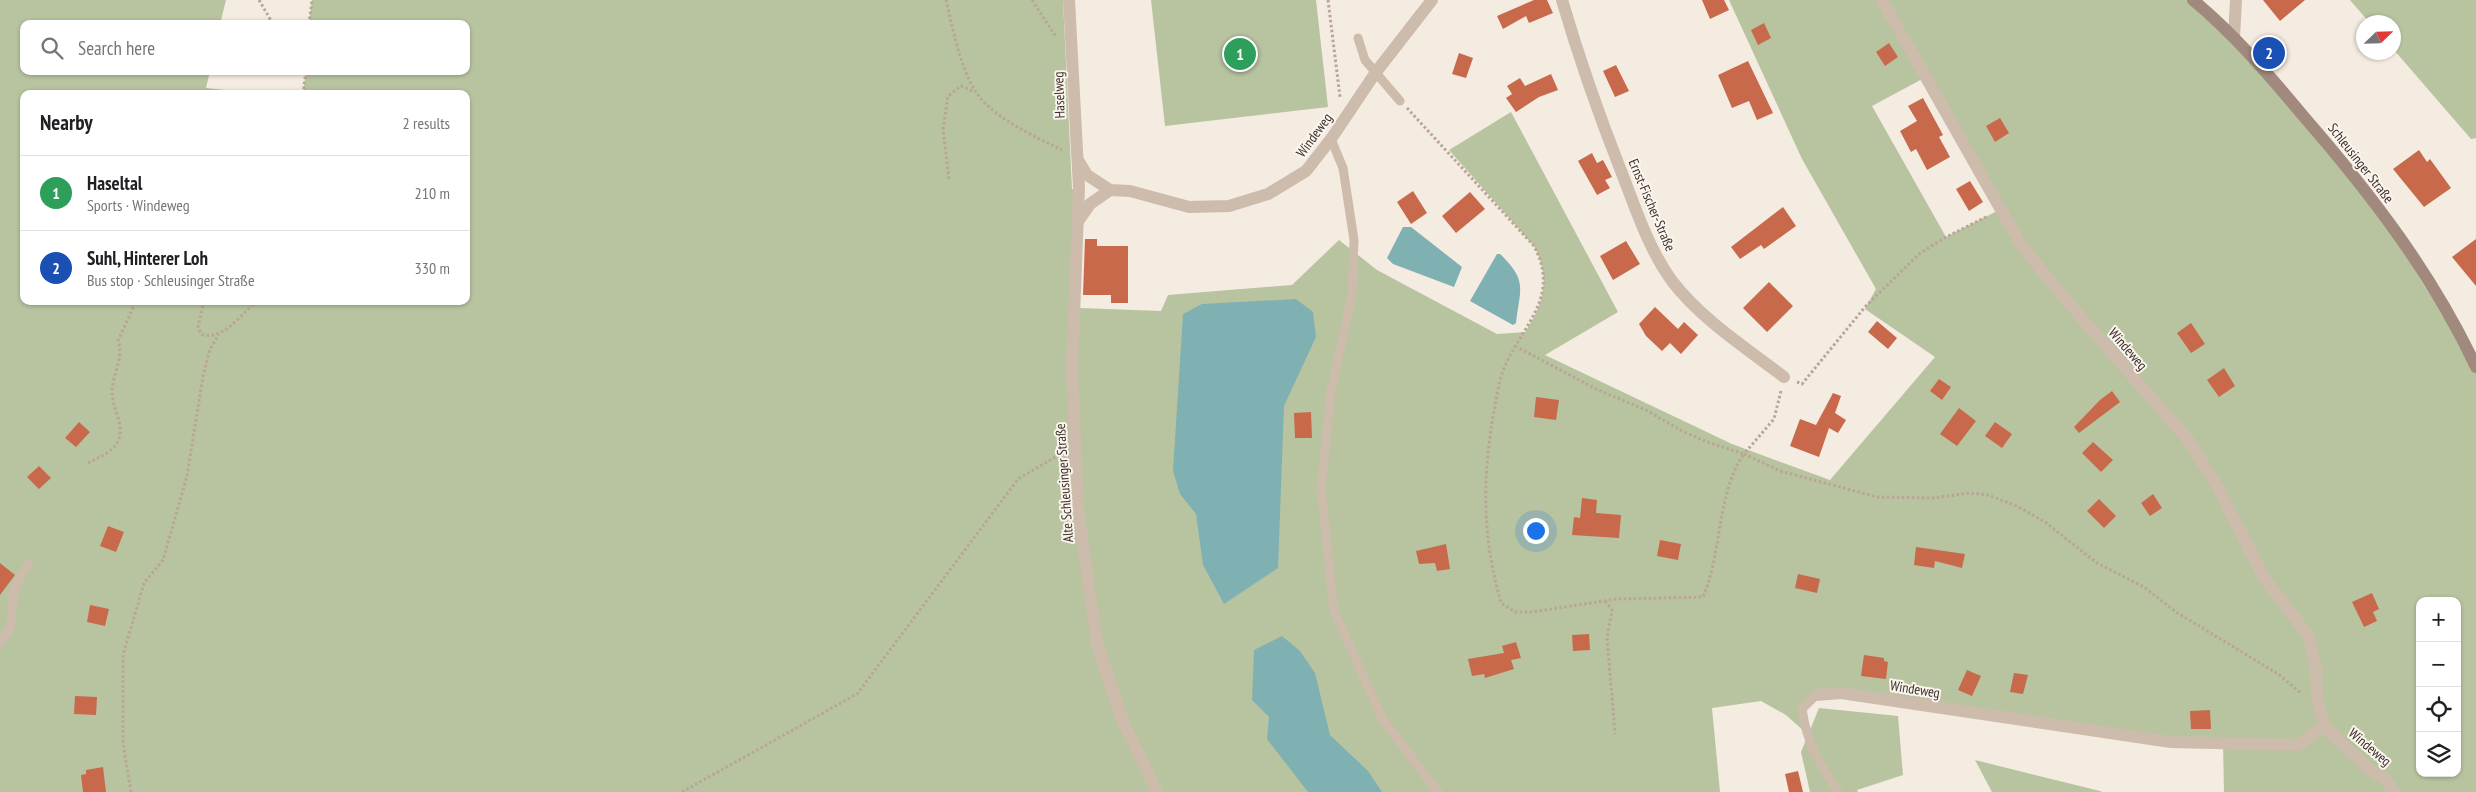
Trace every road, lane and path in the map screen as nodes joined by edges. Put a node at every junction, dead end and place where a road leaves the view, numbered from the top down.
1 (259, 0) edge
2 (312, 0) edge
3 (946, 0) edge
4 (1032, 0) edge
5 (1069, 0) edge
6 (1328, 0) edge
7 (1432, 0) edge
8 (1562, 0) edge
9 (1882, 0) edge
10 (2193, 0) edge
11 (2236, 0) edge
12 (271, 20) edge
13 (310, 20) edge
14 (1358, 38) dead end
15 (2234, 38) junction
16 (1073, 50) junction
17 (1376, 72) junction
18 (305, 75) edge
19 (304, 90) edge
20 (976, 92) junction
21 (1340, 97) dead end
22 (1400, 101) joint
23 (1331, 139) junction
24 (1076, 158) junction
25 (949, 179) dead end
26 (1079, 188) joint
27 (1110, 190) junction
28 (2002, 209) junction
29 (1079, 220) junction
30 (134, 305) edge
31 (203, 305) edge
32 (252, 305) edge
33 (219, 334) junction
34 (1517, 347) junction
35 (2476, 367) edge
36 (1784, 377) junction
37 (1075, 445) junction
38 (1744, 454) junction
39 (88, 463) dead end
40 (28, 563) dead end
41 (1604, 600) junction
42 (0, 643) edge
43 (1816, 695) joint
44 (2317, 698) junction
45 (2324, 726) junction
46 (1615, 734) dead end
47 (130, 792) edge
48 (682, 792) edge
49 (1157, 792) edge
50 (1438, 792) edge
51 (1838, 792) edge
52 (2394, 792) edge

1 - 12 path
2 - 13 path
3 - 20 path
4 - 16 path
5 - 16 street, Haselweg
6 - 21 path
7 - 17 street, Windeweg
8 - 36 street, Ernst-Fischer-Straße
9 - 28 street, Windeweg
10 - 15 main road, Schleusinger Straße
11 - 15 street
14 - 17 lane
15 - 35 main road, Schleusinger Straße
16 - 24 street, Haselweg
17 - 22 lane
17 - 23 street, Windeweg
18 - 19 path
20 - 24 path
20 - 25 path
22 - 34 path
23 - 27 street, Windeweg
23 - 50 lane
24 - 26 street, Haselweg
24 - 27 street, Windeweg
26 - 29 street, Alte Schleusinger Straße
27 - 29 street
28 - 36 path
28 - 44 street, Windeweg
29 - 37 street, Alte Schleusinger Straße
30 - 39 path
31 - 33 path
32 - 33 path
33 - 47 path
34 - 38 path
34 - 41 path
36 - 38 path
37 - 48 path
37 - 49 street, Alte Schleusinger Straße
38 - 41 path
38 - 44 path
40 - 42 lane
41 - 46 path
43 - 45 street, Windeweg
43 - 51 lane, Windeweg
44 - 45 street, Windeweg
45 - 52 street, Windeweg

